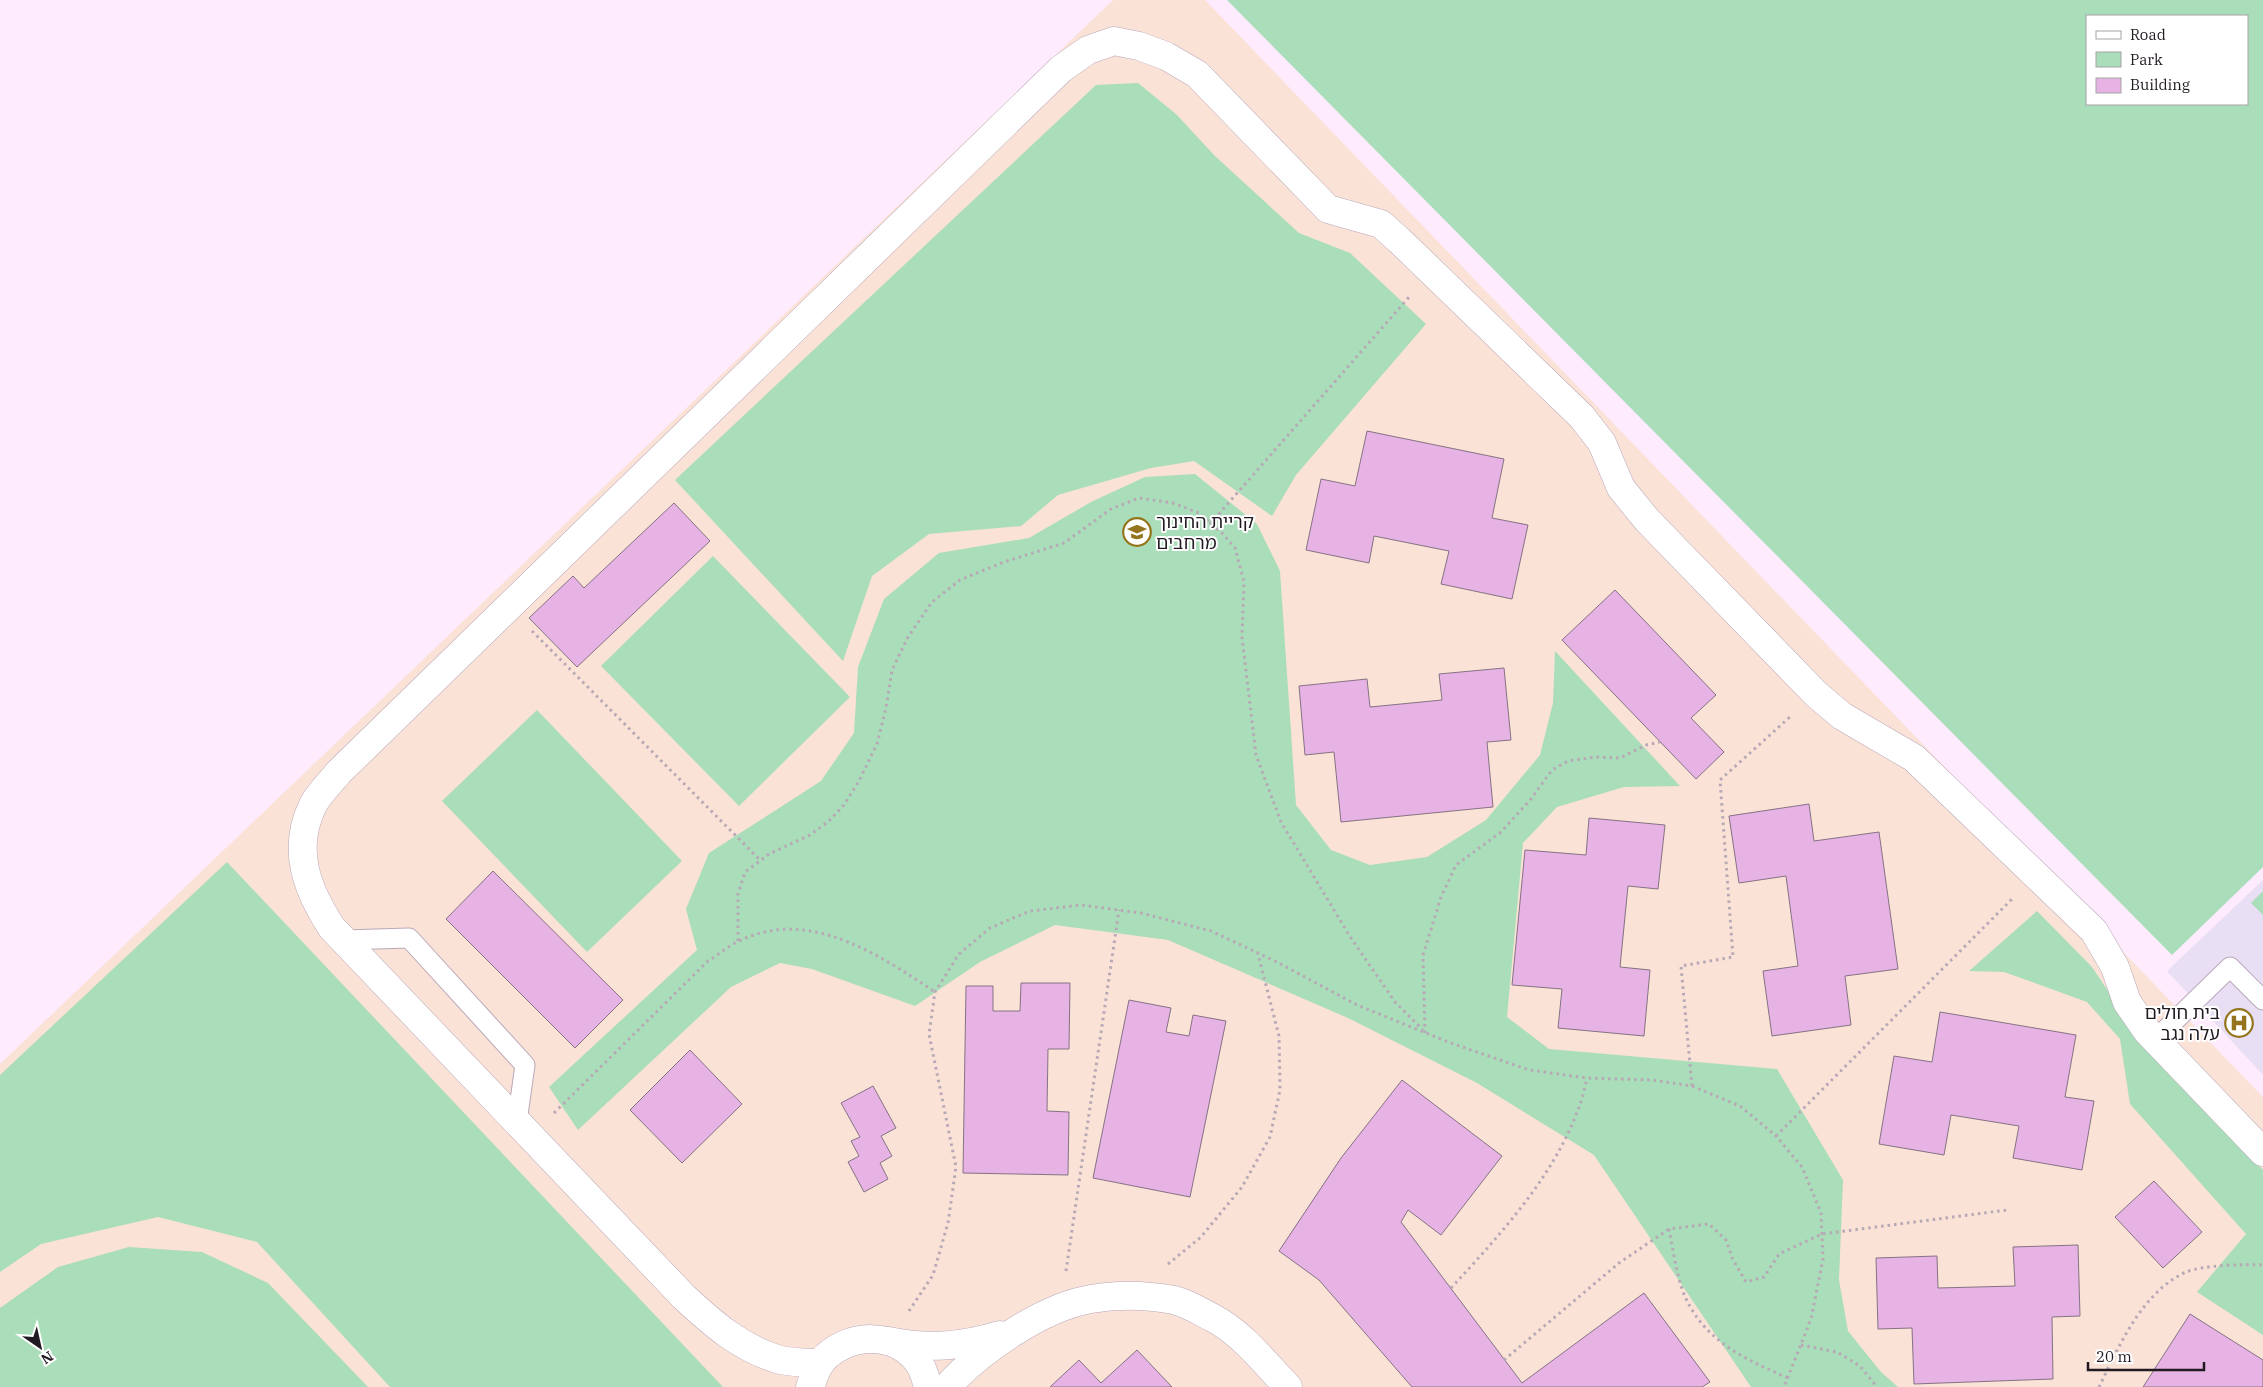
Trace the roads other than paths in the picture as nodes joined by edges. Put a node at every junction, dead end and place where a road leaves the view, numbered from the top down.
1 (344, 940) junction
2 (2263, 1000) edge
3 (2156, 1040) junction
4 (524, 1129) junction
5 (2263, 1152) edge
6 (1018, 1329) junction
7 (888, 1341) junction
8 (815, 1375) edge
9 (928, 1387) edge
10 (947, 1387) edge
11 (1288, 1387) edge

1 - 3 street
1 - 4 street
1 - 4 lane
2 - 3 lane
3 - 5 street
4 - 8 street
6 - 7 street
6 - 10 street
6 - 11 street
7 - 8 street
7 - 9 street

